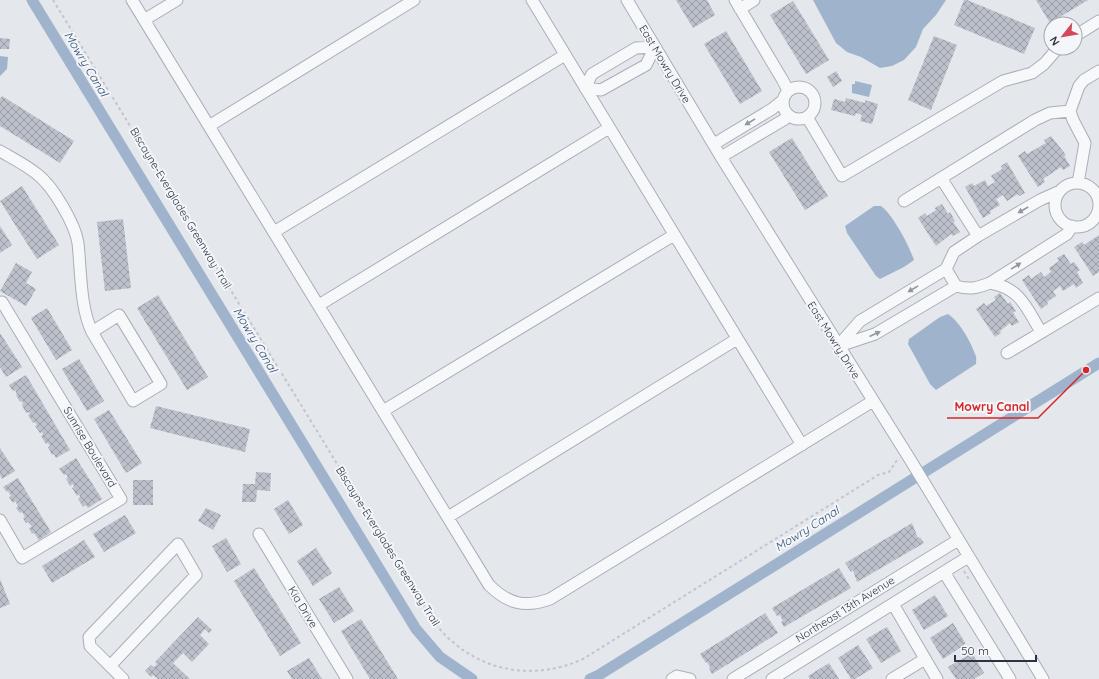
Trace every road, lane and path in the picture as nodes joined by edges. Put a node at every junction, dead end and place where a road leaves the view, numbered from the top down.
1 (53, 0) edge
2 (132, 0) edge
3 (177, 0) edge
4 (414, 0) edge
5 (532, 0) edge
6 (627, 0) edge
7 (754, 0) edge
8 (738, 4) edge
9 (144, 20) junction
10 (1099, 22) edge
11 (1083, 31) edge
12 (655, 47) junction
13 (565, 54) junction
14 (1051, 56) edge
15 (615, 60) junction
16 (1099, 71) edge
17 (625, 76) junction
18 (586, 88) junction
19 (788, 90) junction
20 (782, 101) junction
21 (1070, 111) junction
22 (788, 116) junction
23 (806, 117) junction
24 (209, 126) junction
25 (610, 128) junction
26 (714, 144) junction
27 (0, 151) edge
28 (722, 157) junction
29 (941, 178) junction
30 (1078, 183) junction
31 (1058, 192) junction
32 (904, 201) dead end
33 (1099, 210) edge
34 (1072, 226) junction
35 (274, 232) junction
36 (674, 235) junction
37 (978, 236) junction
38 (946, 269) junction
39 (990, 283) junction
40 (956, 286) junction
41 (1099, 298) edge
42 (0, 303) edge
43 (318, 305) junction
44 (92, 332) junction
45 (1041, 332) junction
46 (738, 339) junction
47 (838, 346) junction
48 (1007, 353) dead end
49 (873, 401) junction
50 (383, 411) junction
51 (802, 445) junction
52 (899, 458) dead end
53 (448, 517) junction
54 (0, 520) edge
55 (259, 534) dead end
56 (958, 540) junction
57 (968, 557) junction
58 (944, 572) junction
59 (893, 604) junction
60 (925, 659) junction
61 (110, 666) junction
62 (123, 679) edge
63 (347, 679) edge
64 (672, 679) edge
65 (690, 679) edge
66 (733, 679) edge
67 (772, 679) edge
68 (892, 679) edge
69 (937, 679) edge
70 (1010, 679) edge
71 (1043, 679) edge

1 - 52 path, Biscayne-Everglades Greenway Trail
2 - 9 street
3 - 9 street
4 - 24 street
5 - 13 street
6 - 12 street, East Mowry Drive
7 - 8 street
8 - 19 street
9 - 24 street
10 - 11 street
12 - 15 street
12 - 17 street
12 - 26 street, East Mowry Drive
13 - 18 street
13 - 35 street
14 - 23 street
15 - 17 street
15 - 18 street
16 - 21 street
17 - 18 street
18 - 25 street
19 - 20 street
19 - 23 street
20 - 22 street
20 -> 26 street
21 - 29 street
21 - 30 street
22 - 23 street
22 - 28 street
24 - 35 street
25 - 36 street
25 - 43 street
26 - 28 street, East Mowry Drive
27 - 44 street
28 - 47 street, East Mowry Drive
29 - 32 street
29 - 37 street
30 - 31 street
30 - 33 street
31 - 34 street
31 -> 37 street
33 - 34 street
39 -> 34 street
35 - 43 street
36 - 46 street
36 - 50 street
37 - 38 street
38 - 40 street
38 -> 47 street
39 - 40 street
39 - 45 street
47 -> 40 street
41 - 45 street
42 - 54 street, Sunrise Boulevard
43 - 50 street
44 - 44 street
45 - 48 street
46 - 51 street
46 - 53 street
47 - 49 street, East Mowry Drive
49 - 51 street
49 - 56 street, East Mowry Drive
50 - 53 street
51 - 53 street
55 - 63 street, Kia Drive
56 - 57 street, East Mowry Drive
56 - 66 street, Northeast 13th Avenue
57 - 58 street
57 - 71 street, East Mowry Drive
58 - 59 street
58 - 70 street
59 - 60 street
59 - 67 street
60 - 68 street
60 - 69 street
61 - 61 street
61 - 62 street
64 - 65 street

